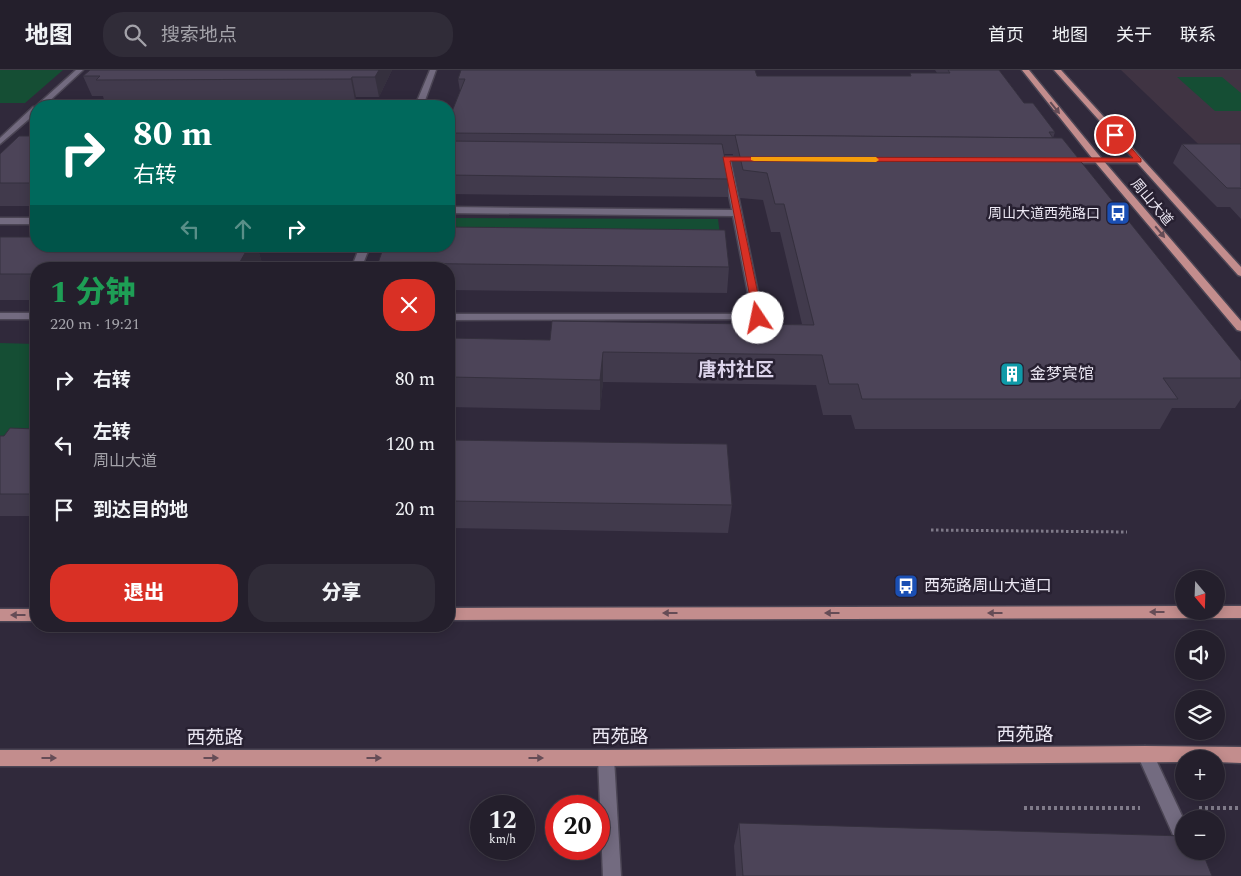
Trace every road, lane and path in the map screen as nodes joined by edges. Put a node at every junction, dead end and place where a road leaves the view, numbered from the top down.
1 (80, 70) edge
2 (433, 70) edge
3 (1025, 70) edge
4 (1057, 70) edge
5 (47, 100) edge
6 (421, 100) edge
7 (30, 114) edge
8 (0, 142) edge
9 (696, 158) edge
10 (726, 159) junction
11 (755, 159) edge
12 (1060, 161) edge
13 (1099, 161) junction
14 (1139, 161) junction
15 (455, 210) edge
16 (737, 213) junction
17 (0, 221) edge
18 (30, 221) edge
19 (1241, 274) edge
20 (0, 316) edge
21 (30, 316) edge
22 (455, 317) edge
23 (1241, 328) edge
24 (931, 530) dead end
25 (1127, 532) dead end
26 (1241, 612) edge
27 (30, 614) edge
28 (455, 614) edge
29 (0, 615) edge
30 (1145, 754) junction
31 (1241, 755) edge
32 (0, 758) edge
33 (606, 758) junction
34 (1024, 808) dead end
35 (1133, 808) dead end
36 (1175, 820) edge
37 (612, 876) edge

1 - 5 lane
2 - 6 lane
3 -> 13 main road, 周山大道
4 - 14 main road, 周山大道
7 - 8 lane
9 - 10 lane
10 - 11 lane
10 - 16 lane
12 - 13 lane
13 - 14 lane
13 -> 23 main road, 周山大道
14 - 19 main road, 周山大道
15 - 16 lane
16 - 22 lane
17 - 18 lane
20 - 21 lane
24 - 25 path
26 -> 28 main road
27 -> 29 main road
30 - 31 main road, 西苑路
30 - 33 main road, 西苑路
30 - 36 lane
32 -> 33 main road, 西苑路
33 - 37 lane
34 - 35 path

